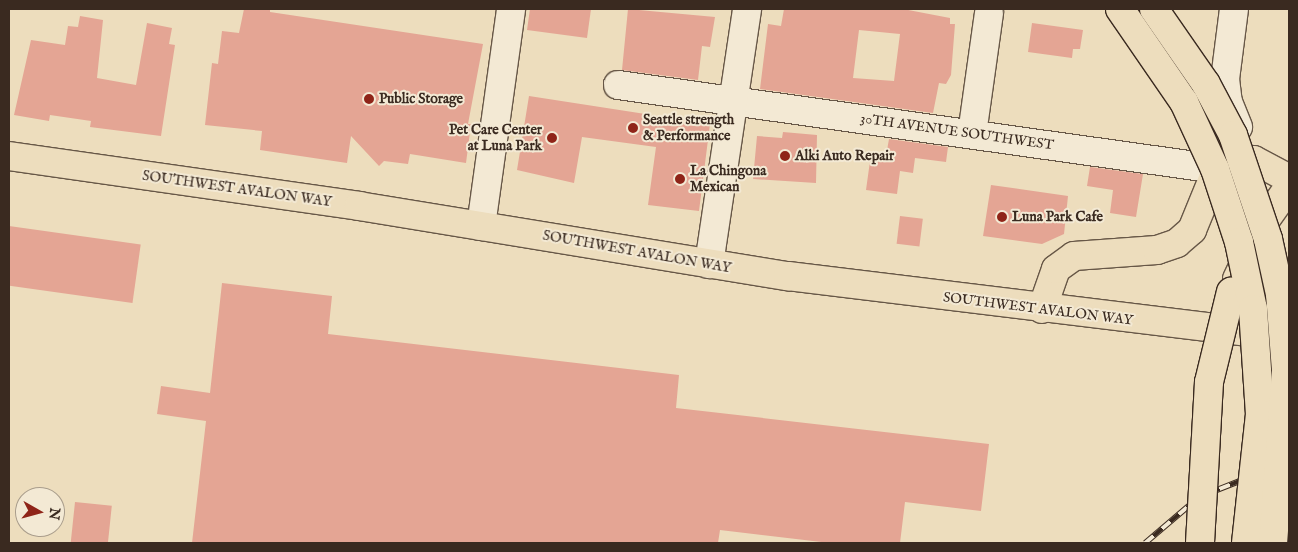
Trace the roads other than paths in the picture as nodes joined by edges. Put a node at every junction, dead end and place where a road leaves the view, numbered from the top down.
1 (511, 9) edge
2 (747, 9) edge
3 (1120, 9) edge
4 (1154, 9) edge
5 (1234, 9) edge
6 (989, 13) dead end
7 (618, 85) dead end
8 (734, 100) junction
9 (972, 134) junction
10 (9, 156) edge
11 (1254, 160) junction
12 (1218, 169) junction
13 (1289, 179) edge
14 (1289, 187) edge
15 (481, 226) junction
16 (709, 264) junction
17 (1042, 309) junction
18 (1278, 336) edge
19 (1289, 460) edge
20 (1279, 541) edge
21 (1200, 543) edge
22 (1237, 543) edge
23 (1246, 543) edge

1 - 15 street
2 - 8 street
3 - 23 main road, bridge
4 - 20 main road, bridge
5 - 11 street
6 - 9 street
7 - 8 street, 30TH AVENUE SOUTHWEST
8 - 9 street, 30TH AVENUE SOUTHWEST
8 - 16 street
9 - 12 street, 30TH AVENUE SOUTHWEST
10 - 15 main road, SOUTHWEST AVALON WAY
11 - 12 main road
11 - 13 main road
12 - 17 main road
14 - 21 main road, bridge
15 - 16 main road, SOUTHWEST AVALON WAY
16 - 17 main road, SOUTHWEST AVALON WAY
17 - 18 main road, SOUTHWEST AVALON WAY
18 - 22 main road, bridge
19 - 20 main road

